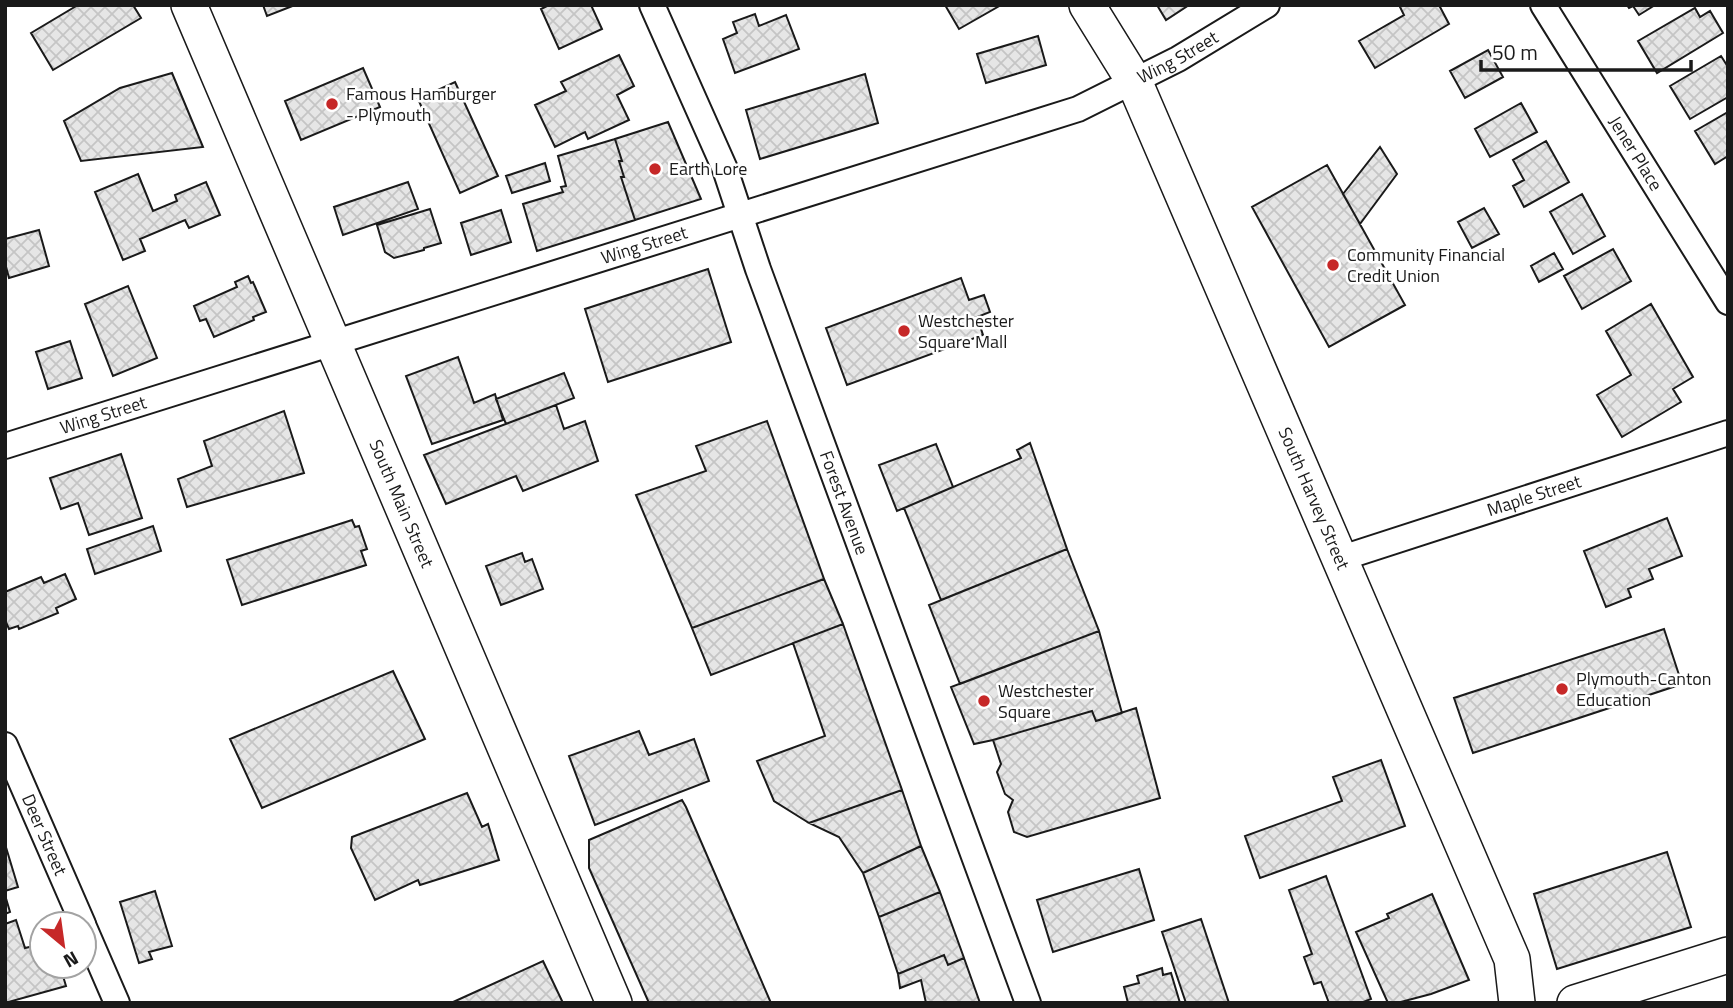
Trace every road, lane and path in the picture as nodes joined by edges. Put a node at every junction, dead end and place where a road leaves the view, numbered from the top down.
1 (189, 5) edge
2 (652, 5) edge
3 (1087, 5) edge
4 (1267, 5) edge
5 (1543, 5) edge
6 (1133, 81) junction
7 (741, 216) junction
8 (1728, 302) edge
9 (333, 344) junction
10 (1728, 433) edge
11 (5, 446) edge
12 (1339, 559) junction
13 (5, 745) edge
14 (76, 910) edge
15 (1728, 955) edge
16 (98, 960) edge
17 (117, 1003) edge
18 (614, 1003) edge
19 (1028, 1003) edge
20 (1517, 1003) edge
21 (1576, 1003) edge

1 - 9 street, South Main Street
2 - 7 street, Forest Avenue
3 - 6 street, South Harvey Street
4 - 6 street, Wing Street
5 - 8 street, Jener Place
6 - 7 street, Wing Street
6 - 12 street, South Harvey Street
7 - 9 street, Wing Street
7 - 19 street, Forest Avenue
9 - 11 street, Wing Street
9 - 18 street, South Main Street
10 - 12 street, Maple Street
12 - 20 street, South Harvey Street
13 - 14 street, Deer Street
15 - 21 street
16 - 17 street, Deer Street

